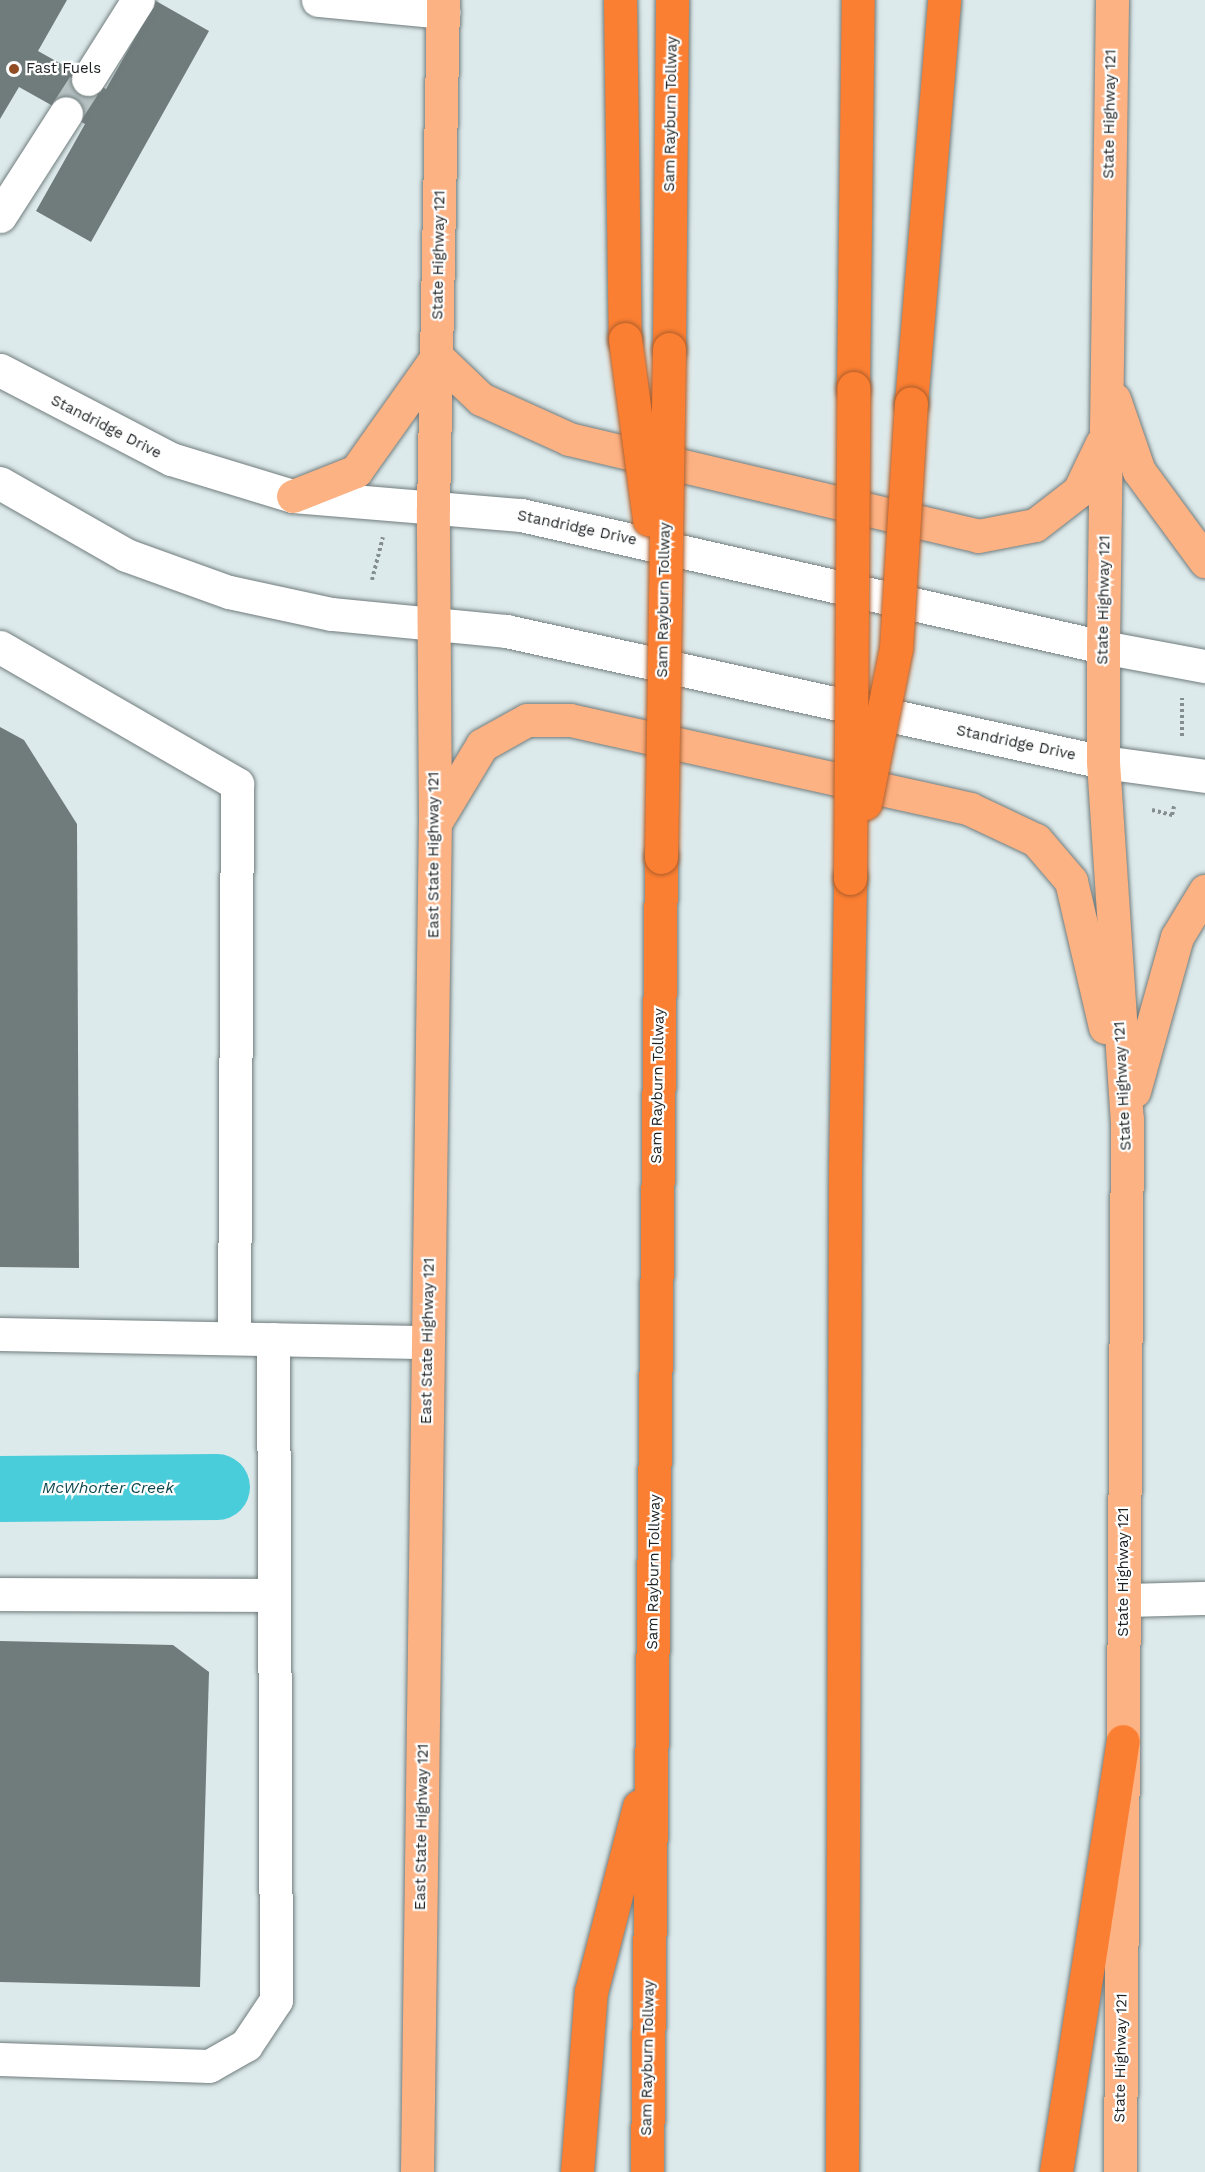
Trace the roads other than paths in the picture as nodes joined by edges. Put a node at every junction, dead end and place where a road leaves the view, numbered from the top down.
1 (138, 0) edge
2 (318, 0) edge
3 (620, 0) edge
4 (672, 0) edge
5 (858, 0) edge
6 (944, 0) edge
7 (1112, 0) edge
8 (443, 6) edge
9 (88, 79) tunnel mouth
10 (66, 113) tunnel mouth
11 (0, 216) edge
12 (437, 357) junction
13 (0, 370) edge
14 (1107, 377) junction
15 (1106, 435) junction
16 (0, 483) edge
17 (293, 496) junction
18 (432, 509) junction
19 (1205, 561) edge
20 (433, 623) junction
21 (663, 625) junction
22 (0, 647) edge
23 (1103, 647) junction
24 (1205, 666) edge
25 (1103, 762) junction
26 (1205, 776) edge
27 (435, 823) junction
28 (850, 878) junction
29 (1205, 891) edge
30 (1127, 1119) junction
31 (0, 1334) edge
32 (234, 1338) junction
33 (273, 1339) junction
34 (428, 1342) junction
35 (0, 1594) edge
36 (274, 1595) junction
37 (1205, 1598) edge
38 (1124, 1600) junction
39 (1123, 1741) junction
40 (652, 1758) junction
41 (0, 2059) edge
42 (417, 2172) edge
43 (578, 2172) edge
44 (647, 2172) edge
45 (842, 2172) edge
46 (1056, 2172) edge
47 (1120, 2172) edge

1 - 9 street
2 - 8 street
3 - 21 highway, bridge
4 - 21 highway, Sam Rayburn Tollway, bridge
5 - 28 highway, bridge
6 - 28 highway, bridge
7 - 14 main road, State Highway 121
8 - 12 main road, State Highway 121
10 - 11 street
12 - 15 main road
12 - 17 main road
12 - 18 main road, State Highway 121
13 - 17 street, Standridge Drive
14 - 15 main road, State Highway 121
14 - 19 main road
15 - 23 main road, State Highway 121
16 - 20 street, Standridge Drive
17 - 18 street, Standridge Drive
18 - 20 main road, East State Highway 121
18 - 23 street, Standridge Drive
20 - 25 street, Standridge Drive
20 - 27 main road, East State Highway 121
21 - 40 highway, Sam Rayburn Tollway, bridge
22 - 32 street
23 - 24 street, Standridge Drive
23 - 25 main road, State Highway 121
25 - 26 street, Standridge Drive
25 - 30 main road, State Highway 121
27 - 30 main road
27 - 34 main road, East State Highway 121
28 - 45 highway
29 - 30 main road
30 - 38 main road, State Highway 121
31 - 32 street
32 - 33 street
33 - 34 street
33 - 36 street
34 - 42 main road, East State Highway 121
35 - 36 street
36 - 41 street
37 - 38 street
38 - 39 main road, State Highway 121
39 - 46 highway
39 - 47 main road, State Highway 121
40 - 43 highway
40 - 44 highway, Sam Rayburn Tollway

